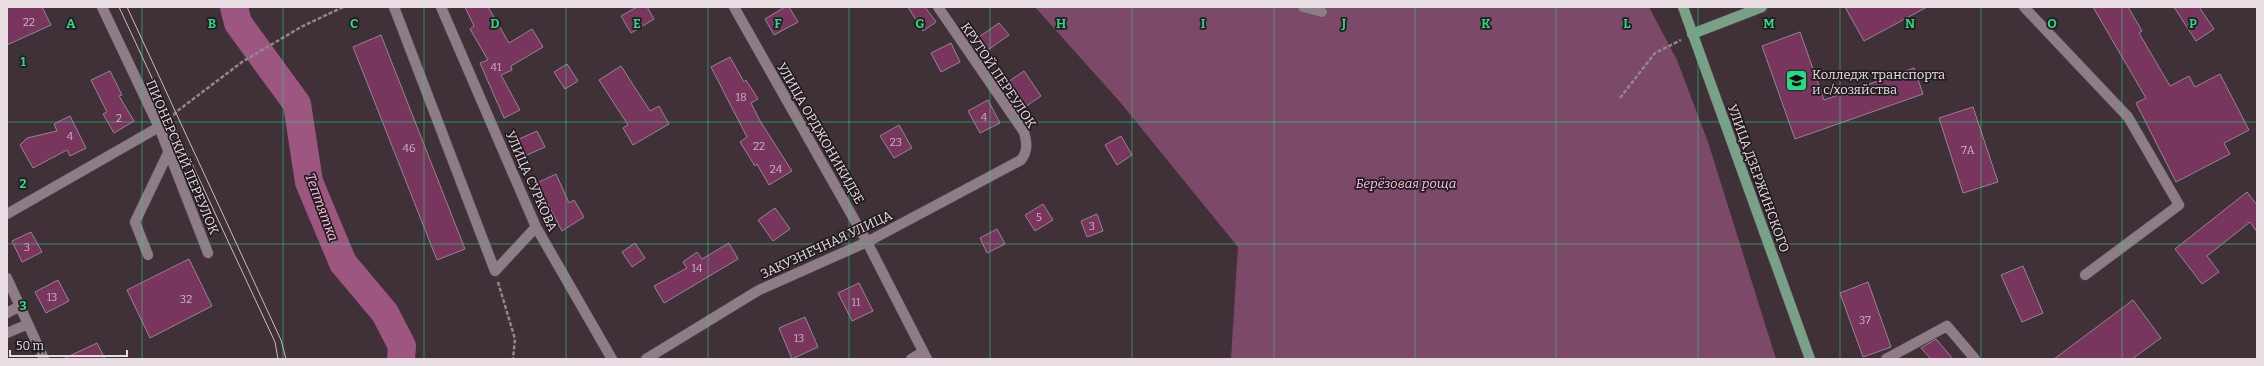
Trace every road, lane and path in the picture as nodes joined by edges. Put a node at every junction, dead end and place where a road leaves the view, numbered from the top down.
1 (102, 7) edge
2 (343, 7) edge
3 (394, 7) edge
4 (441, 7) edge
5 (734, 7) edge
6 (938, 7) edge
7 (1303, 7) edge
8 (1683, 7) edge
9 (1762, 7) edge
10 (2024, 7) edge
11 (1322, 12) dead end
12 (1692, 34) junction
13 (1620, 98) dead end
14 (159, 127) junction
15 (169, 151) junction
16 (1021, 160) joint
17 (7, 214) edge
18 (536, 227) junction
19 (867, 242) junction
20 (208, 253) dead end
21 (148, 255) dead end
22 (494, 271) junction
23 (2085, 275) dead end
24 (7, 278) edge
25 (20, 306) junction
26 (7, 313) edge
27 (28, 324) junction
28 (7, 333) edge
29 (925, 356) edge
30 (44, 359) edge
31 (513, 359) edge
32 (612, 359) edge
33 (646, 359) edge
34 (911, 359) edge
35 (1810, 359) edge
36 (1886, 359) edge
37 (1975, 359) edge

1 - 14 street, ПИОНЕРСКИЙ ПЕРЕУЛОК
2 - 14 path
3 - 22 street
4 - 18 street, УЛИЦА СУРКОВА
5 - 19 street, УЛИЦА ОРДЖОНИКИДЗЕ
6 - 16 street, КРУТОЙ ПЕРЕУЛОК
7 - 11 street
8 - 12 main road, УЛИЦА ДЗЕРЖИНСКОГО
9 - 12 main road
10 - 23 street
12 - 13 path
12 - 35 main road, УЛИЦА ДЗЕРЖИНСКОГО
14 - 15 street, ПИОНЕРСКИЙ ПЕРЕУЛОК
14 - 17 street
15 - 20 street, ПИОНЕРСКИЙ ПЕРЕУЛОК
15 - 21 street
16 - 19 street, ЗАКУЗНЕЧНАЯ УЛИЦА
18 - 22 street
18 - 32 street, УЛИЦА СУРКОВА
19 - 29 street, УЛИЦА ОРДЖОНИКИДЗЕ
19 - 33 street, ЗАКУЗНЕЧНАЯ УЛИЦА
22 - 31 path
24 - 25 street
25 - 26 street
25 - 27 street
27 - 28 street
27 - 30 street
29 - 34 street
36 - 37 street

